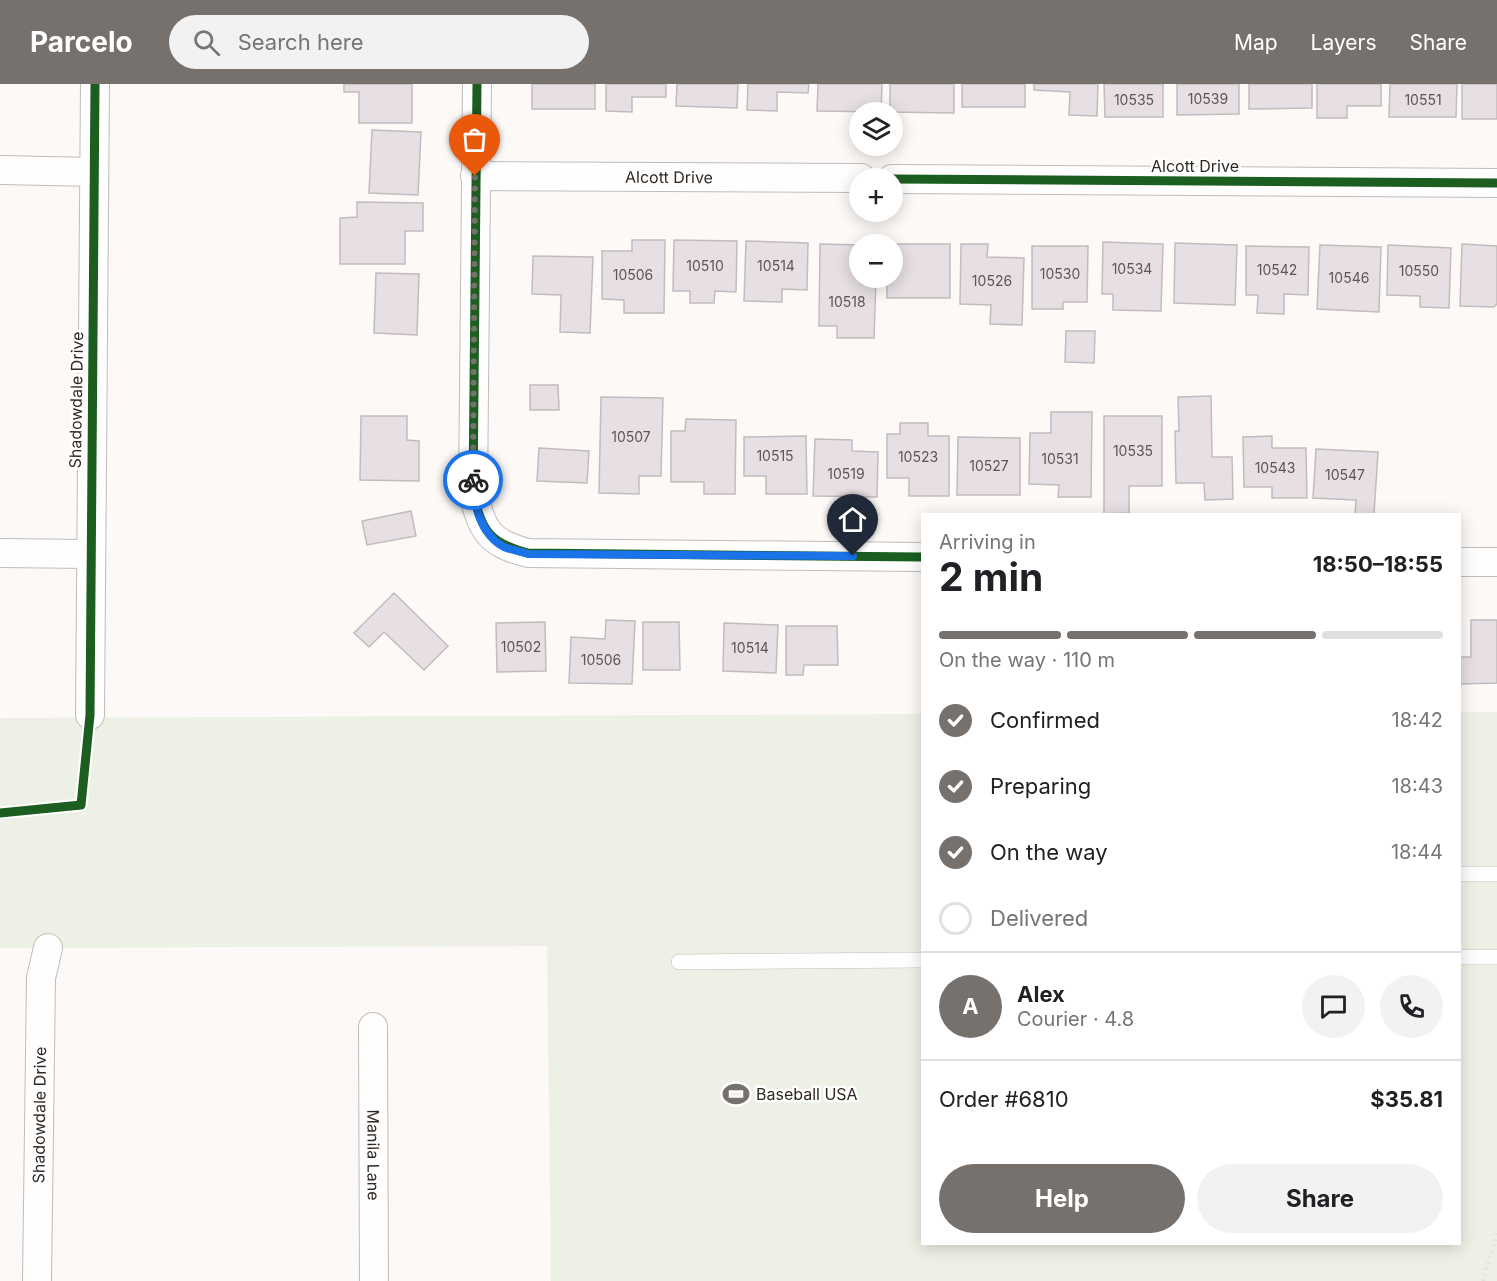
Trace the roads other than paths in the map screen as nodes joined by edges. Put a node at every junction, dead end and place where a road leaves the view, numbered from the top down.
1 (95, 84) edge
2 (477, 84) edge
3 (0, 170) edge
4 (94, 172) junction
5 (475, 176) junction
6 (849, 178) edge
7 (903, 179) edge
8 (1497, 183) edge
9 (0, 554) edge
10 (90, 555) junction
11 (921, 557) edge
12 (1461, 562) edge
13 (1497, 562) edge
14 (90, 715) dead end
15 (1461, 874) edge
16 (1497, 874) edge
17 (48, 948) dead end
18 (1461, 957) edge
19 (1497, 957) edge
20 (921, 960) edge
21 (679, 962) dead end
22 (373, 1027) dead end
23 (37, 1281) edge
24 (374, 1281) edge

1 - 4 street, Shadowdale Drive
2 - 5 street
3 - 4 street
4 - 10 street, Shadowdale Drive
5 - 6 street, Alcott Drive
5 - 11 street
7 - 8 street, Alcott Drive
9 - 10 street
10 - 14 street, Shadowdale Drive
12 - 13 street
15 - 16 lane
17 - 23 street, Shadowdale Drive
18 - 19 lane
20 - 21 lane
22 - 24 street, Manila Lane

